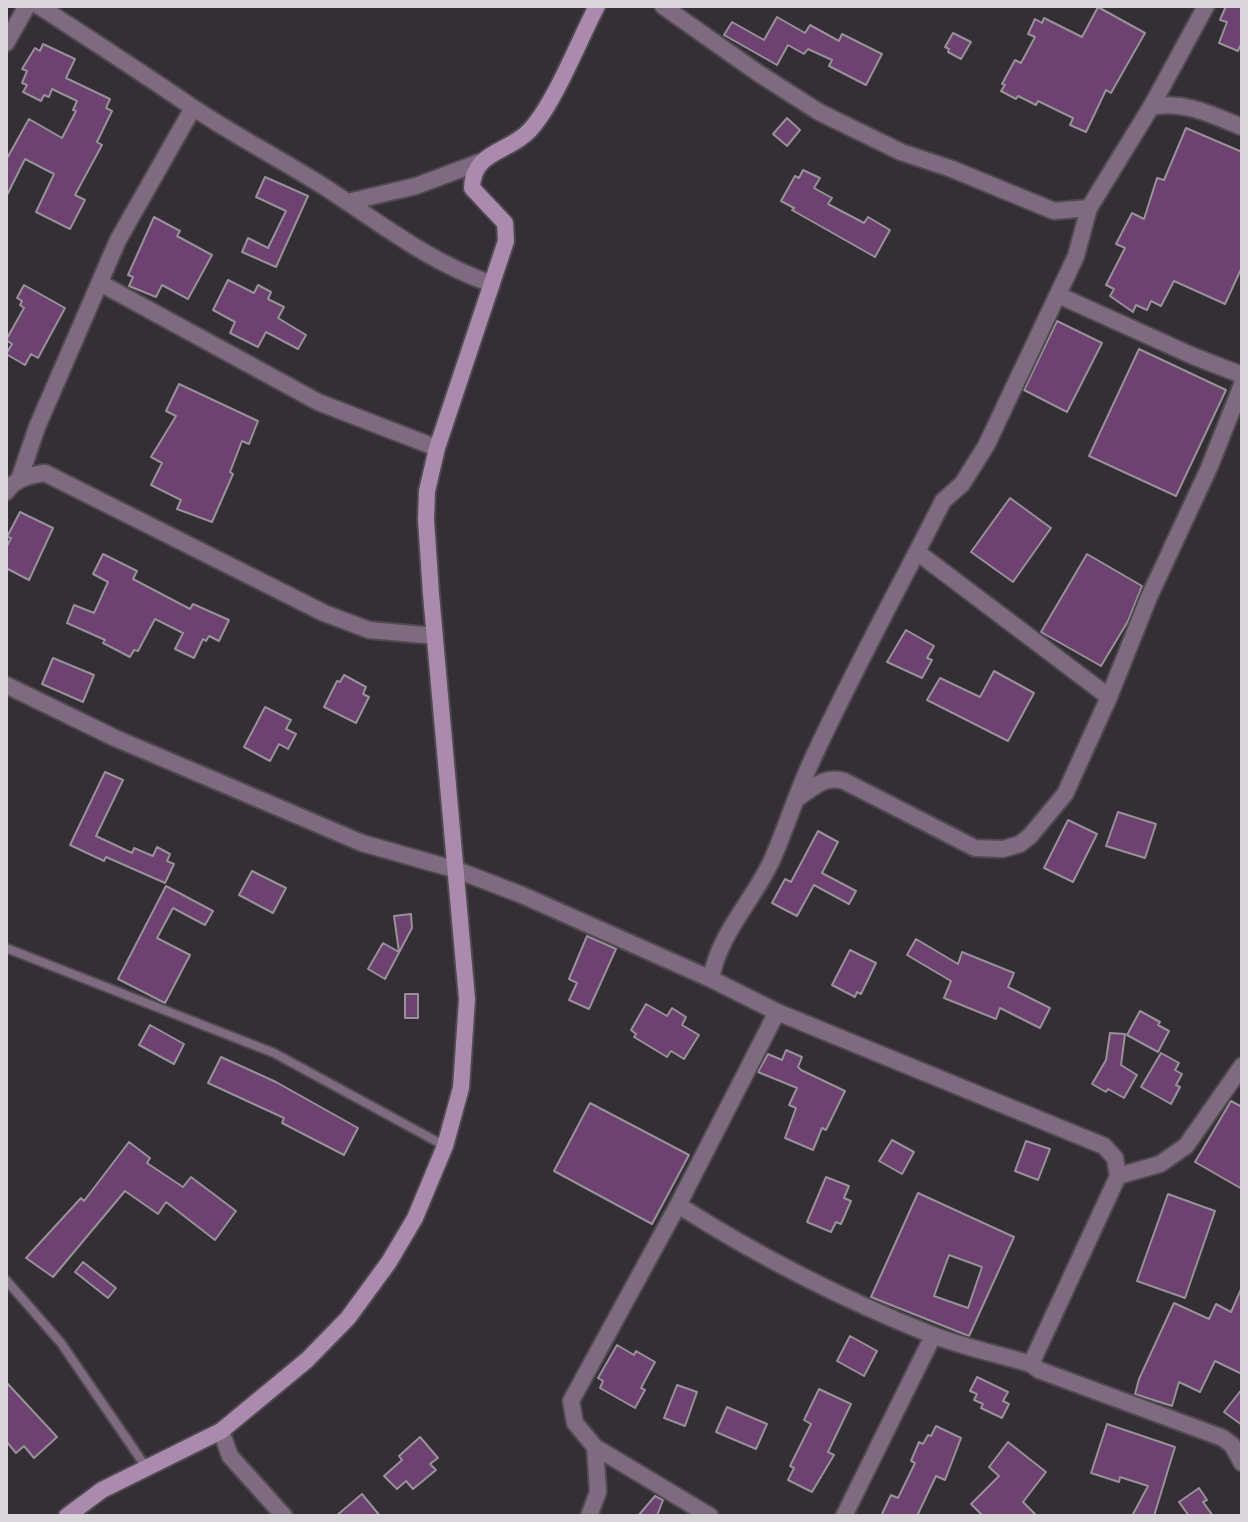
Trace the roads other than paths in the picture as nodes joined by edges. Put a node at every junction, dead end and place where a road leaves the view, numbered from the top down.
1 (27, 6) edge
2 (39, 6) edge
3 (597, 6) edge
4 (663, 6) edge
5 (1204, 7) edge
6 (6, 43) edge
7 (1151, 107) junction
8 (193, 108) junction
9 (1242, 127) edge
10 (480, 162) junction
11 (348, 202) junction
12 (1089, 208) junction
13 (100, 283) junction
14 (492, 284) junction
15 (1058, 295) junction
16 (1242, 375) edge
17 (1242, 385) edge
18 (437, 448) junction
19 (19, 480) junction
20 (6, 492) edge
21 (917, 552) junction
22 (435, 636) junction
23 (6, 685) edge
24 (1109, 697) junction
25 (799, 797) junction
26 (457, 870) junction
27 (6, 948) edge
28 (711, 979) junction
29 (777, 1012) junction
30 (1242, 1066) edge
31 (445, 1146) junction
32 (1118, 1176) junction
33 (678, 1205) junction
34 (6, 1280) edge
35 (933, 1336) junction
36 (1031, 1364) junction
37 (221, 1431) junction
38 (595, 1447) junction
39 (1242, 1463) edge
40 (146, 1467) junction
41 (67, 1516) edge
42 (284, 1516) edge
43 (589, 1516) edge
44 (710, 1516) edge
45 (844, 1516) edge

1 - 6 street
2 - 8 street
3 - 10 street
4 - 12 street
5 - 7 street
7 - 9 street
7 - 12 street
8 - 11 street
8 - 13 street
10 - 11 street
10 - 14 street
11 - 14 street
12 - 15 street
13 - 18 street
13 - 19 street
14 - 18 street
15 - 16 street
15 - 21 street
17 - 24 street
18 - 22 street
19 - 20 street
19 - 22 street
21 - 24 street
21 - 25 street
22 - 26 street
23 - 26 street
24 - 25 street
25 - 28 street
26 - 28 street
26 - 31 street
27 - 31 lane
28 - 29 street
29 - 32 street
29 - 33 street
30 - 32 street
31 - 37 street
32 - 36 street
33 - 35 street
33 - 38 street
34 - 40 lane
35 - 36 street
35 - 45 street
36 - 39 street
37 - 40 street
37 - 42 street
38 - 43 street
38 - 44 street
40 - 41 street

